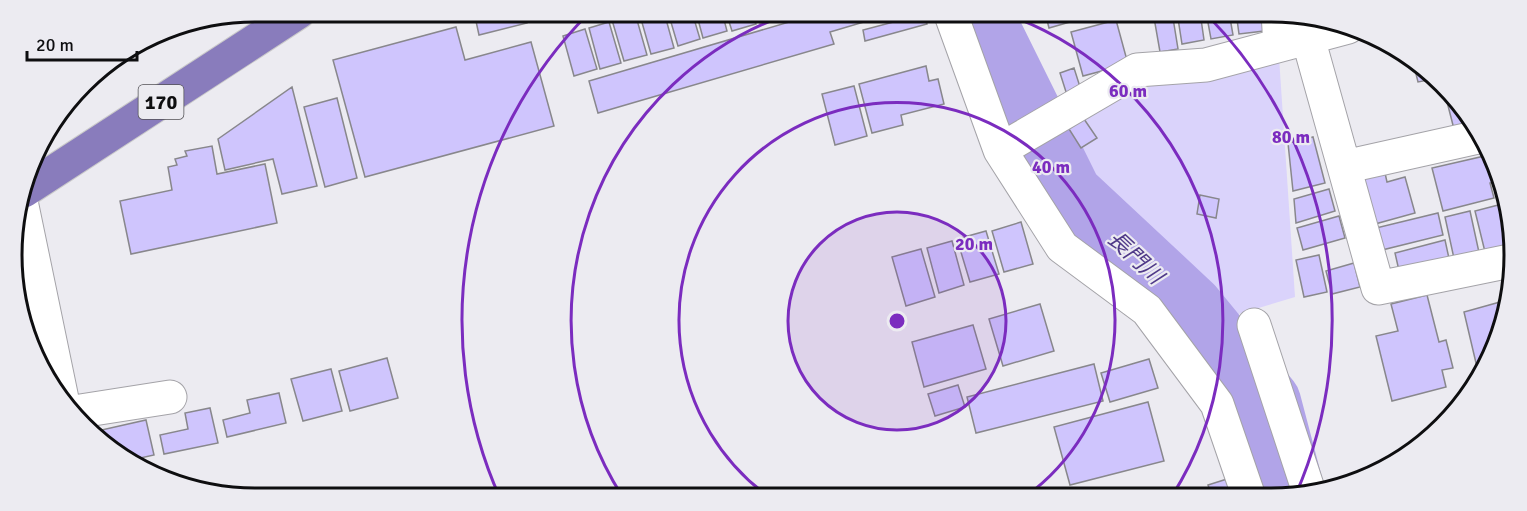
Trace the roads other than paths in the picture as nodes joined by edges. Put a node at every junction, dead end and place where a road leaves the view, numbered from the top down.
1 (284, 22) edge
2 (954, 22) edge
3 (1284, 23) edge
4 (1334, 31) edge
5 (1294, 41) junction
6 (1473, 138) edge
7 (1000, 150) junction
8 (1344, 167) junction
9 (34, 185) edge
10 (25, 220) edge
11 (1504, 262) edge
12 (1254, 325) dead end
13 (58, 378) edge
14 (170, 397) dead end
15 (82, 411) edge
16 (1307, 486) edge
17 (1246, 488) edge

1 - 9 highway, 170
2 - 7 street
3 - 5 street
4 - 5 street
5 - 7 street
5 - 8 street
6 - 8 street
7 - 17 street
8 - 11 street
10 - 13 street
12 - 16 street
14 - 15 street

